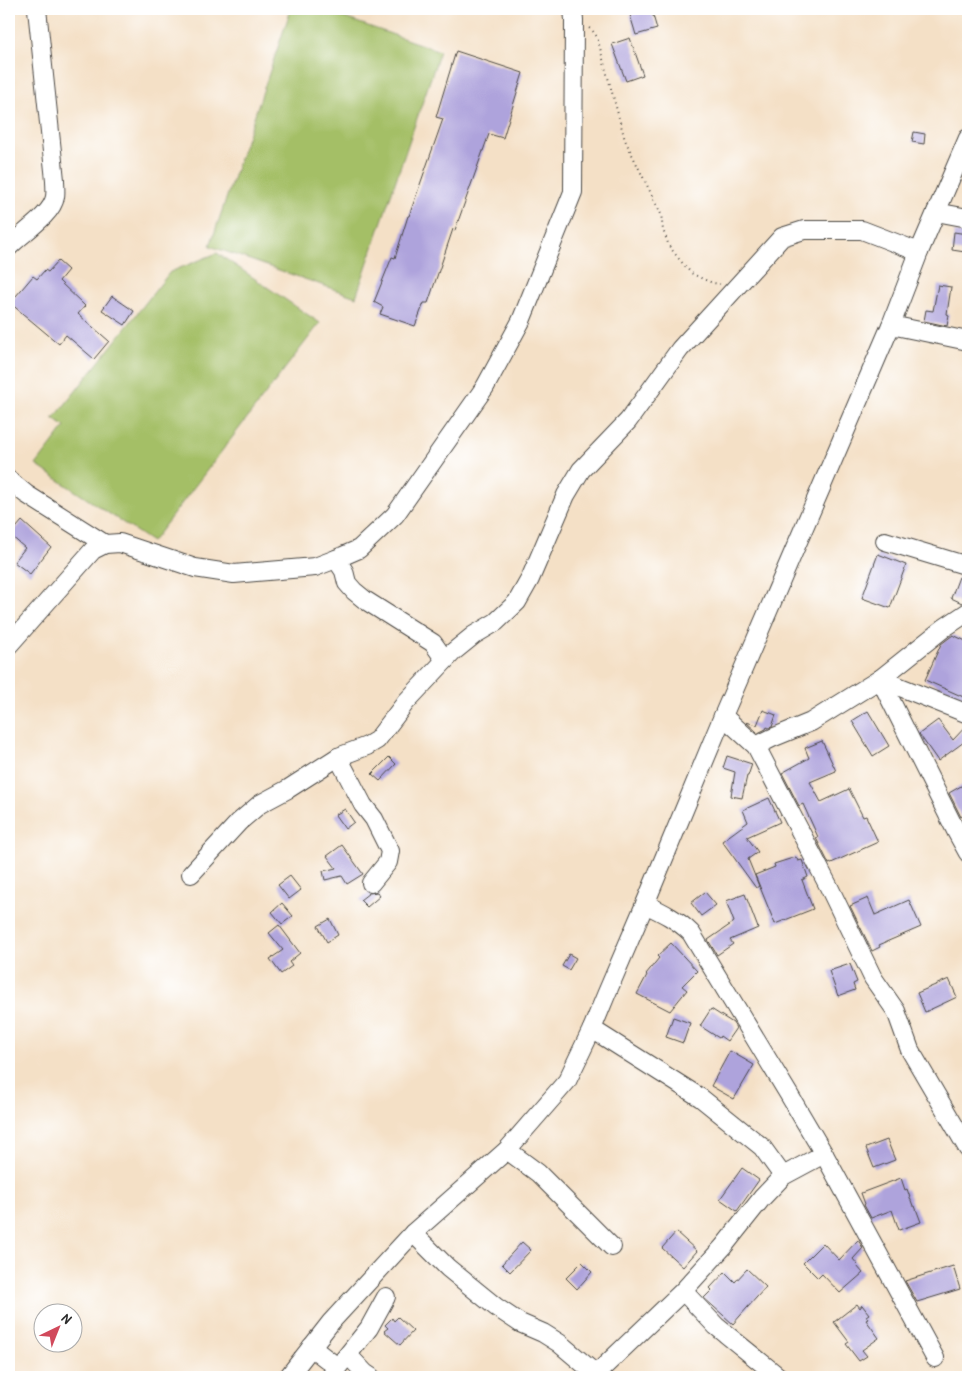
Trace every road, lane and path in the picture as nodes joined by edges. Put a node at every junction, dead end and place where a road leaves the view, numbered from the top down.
1 (37, 9) edge
2 (573, 14) edge
3 (968, 138) edge
4 (936, 212) junction
5 (968, 218) edge
6 (12, 238) edge
7 (919, 252) junction
8 (736, 286) junction
9 (891, 325) junction
10 (968, 341) edge
11 (9, 480) edge
12 (884, 540) dead end
13 (105, 544) junction
14 (336, 559) junction
15 (968, 566) edge
16 (968, 612) edge
17 (9, 645) edge
18 (446, 660) junction
19 (880, 679) junction
20 (968, 714) edge
21 (723, 716) junction
22 (756, 746) junction
23 (338, 757) junction
24 (968, 853) edge
25 (192, 874) dead end
26 (371, 882) dead end
27 (645, 904) junction
28 (592, 1029) junction
29 (968, 1149) edge
30 (507, 1150) junction
31 (824, 1154) junction
32 (783, 1176) junction
33 (413, 1233) junction
34 (612, 1247) dead end
35 (683, 1291) junction
36 (386, 1298) dead end
37 (311, 1347) junction
38 (935, 1358) dead end
39 (338, 1366) edge
40 (288, 1377) edge
41 (371, 1377) edge
42 (593, 1377) edge
43 (779, 1377) edge

1 - 6 street
2 - 8 path
2 - 14 street
3 - 4 street
4 - 5 street
4 - 7 street
7 - 8 street
7 - 9 street
8 - 18 street
9 - 10 street
9 - 21 street
11 - 13 street
12 - 15 street
13 - 14 street
13 - 17 street
14 - 18 street
16 - 19 street
18 - 23 street
19 - 20 street
19 - 22 street
19 - 24 street
21 - 22 street
21 - 27 street
22 - 29 street
23 - 25 street
23 - 26 street
27 - 28 street
27 - 31 street
28 - 30 street
28 - 32 street
30 - 33 street
30 - 34 street
31 - 32 street
31 - 38 street
32 - 35 street
33 - 37 street
33 - 42 street
35 - 42 street
35 - 43 street
36 - 39 street
37 - 39 street
37 - 40 street
39 - 41 street

